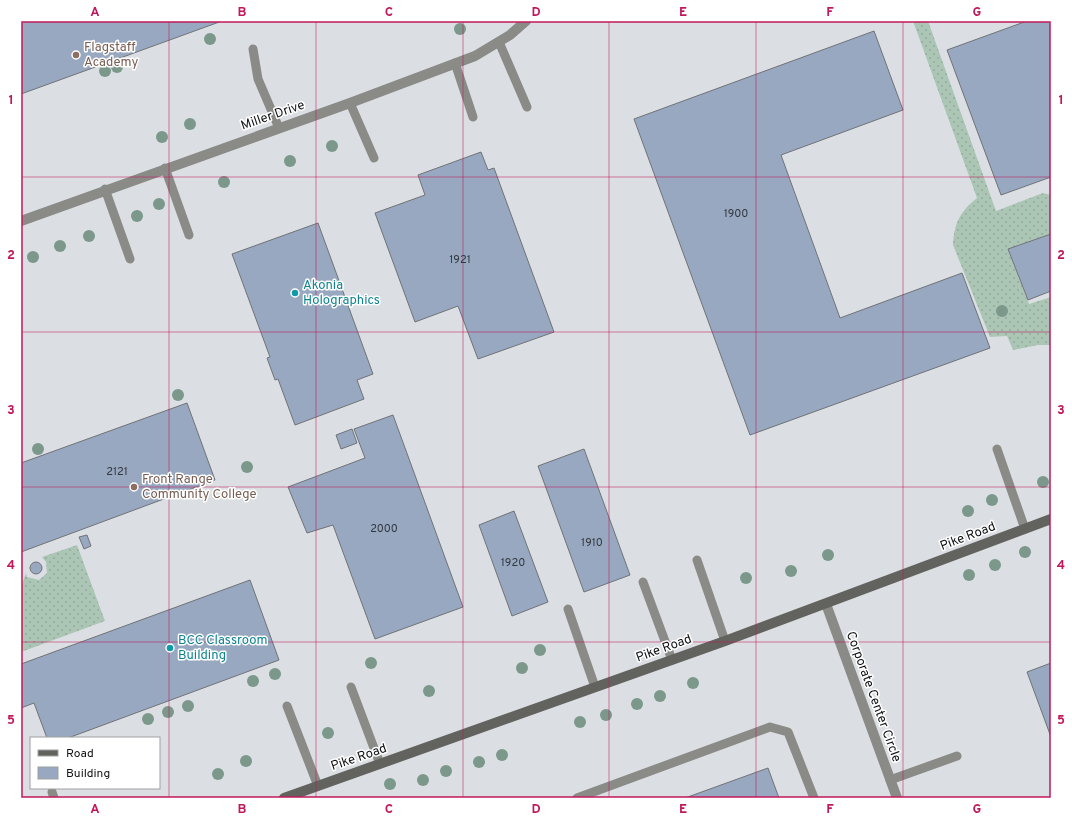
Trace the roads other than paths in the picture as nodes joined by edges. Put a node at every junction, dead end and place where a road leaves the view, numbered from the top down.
1 (526, 21) edge
2 (499, 42) junction
3 (253, 49) dead end
4 (456, 63) junction
5 (350, 103) junction
6 (527, 107) dead end
7 (473, 118) dead end
8 (279, 128) junction
9 (374, 158) dead end
10 (165, 168) junction
11 (105, 189) junction
12 (21, 221) edge
13 (189, 235) dead end
14 (130, 259) dead end
15 (997, 449) dead end
16 (1051, 519) edge
17 (1025, 529) junction
18 (697, 560) dead end
19 (643, 582) dead end
20 (826, 604) junction
21 (568, 610) dead end
22 (726, 641) junction
23 (672, 660) junction
24 (351, 687) dead end
25 (595, 687) junction
26 (288, 706) dead end
27 (957, 756) dead end
28 (380, 764) junction
29 (890, 780) junction
30 (318, 786) junction
31 (284, 798) edge
32 (577, 798) edge
33 (814, 798) edge
34 (897, 798) edge

1 - 2 street, Miller Drive
2 - 4 street, Miller Drive
2 - 6 lane
3 - 8 lane
4 - 5 street, Miller Drive
4 - 7 lane
5 - 8 street, Miller Drive
5 - 9 lane
8 - 10 street, Miller Drive
10 - 11 street, Miller Drive
10 - 13 lane
11 - 12 street, Miller Drive
11 - 14 lane
15 - 17 lane
16 - 17 main road, Pike Road
17 - 20 main road, Pike Road
18 - 22 lane
19 - 23 lane
20 - 22 main road, Pike Road
20 - 29 street, Corporate Center Circle
21 - 25 lane
22 - 23 main road, Pike Road
23 - 25 main road, Pike Road
24 - 28 lane
25 - 28 main road, Pike Road
26 - 30 lane
27 - 29 lane
28 - 30 main road, Pike Road
29 - 34 street, Corporate Center Circle
30 - 31 main road, Pike Road
32 - 33 lane

